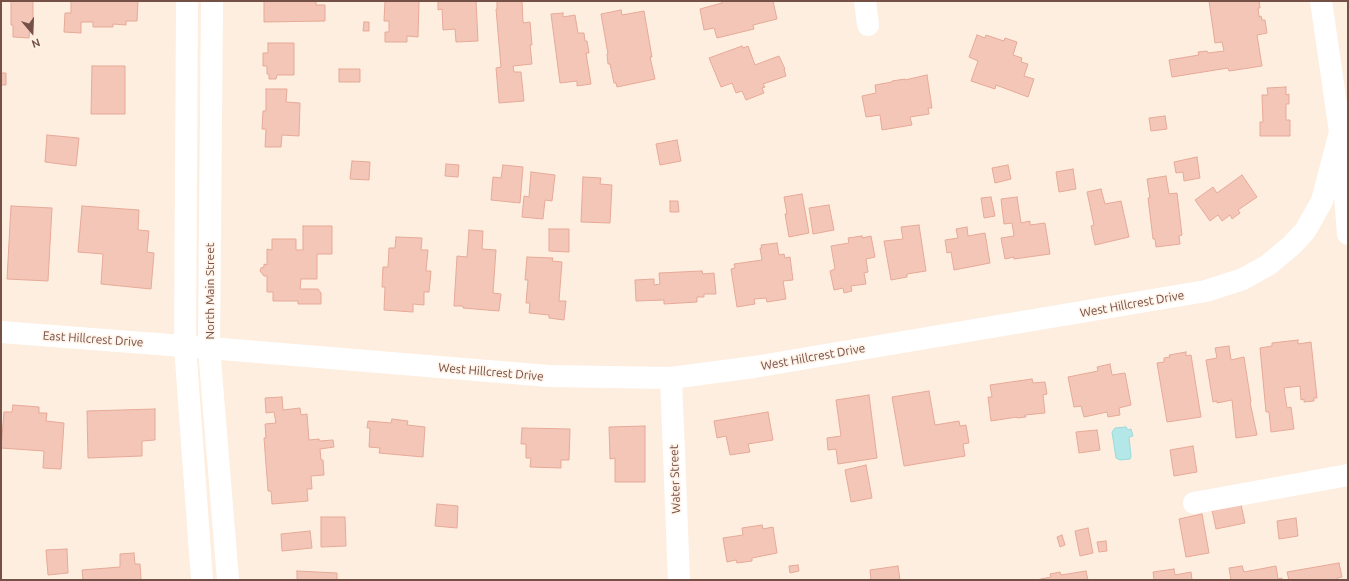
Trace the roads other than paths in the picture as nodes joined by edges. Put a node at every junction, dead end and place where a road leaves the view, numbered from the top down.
1 (187, 1) edge
2 (212, 1) edge
3 (865, 1) edge
4 (1321, 1) edge
5 (868, 25) dead end
6 (1344, 132) edge
7 (1348, 234) edge
8 (1, 332) edge
9 (185, 346) junction
10 (209, 348) junction
11 (671, 378) junction
12 (1348, 475) edge
13 (1194, 503) dead end
14 (202, 580) edge
15 (228, 580) edge
16 (679, 580) edge

1 - 9 street, North Main Street
2 - 10 street, North Main Street
3 - 5 street
4 - 6 street
6 - 7 street
6 - 11 street, West Hillcrest Drive
8 - 9 street, East Hillcrest Drive
9 - 10 street, West Hillcrest Drive
9 - 14 street, North Main Street
10 - 11 street, West Hillcrest Drive
10 - 15 street, North Main Street
11 - 16 street, Water Street
12 - 13 street

